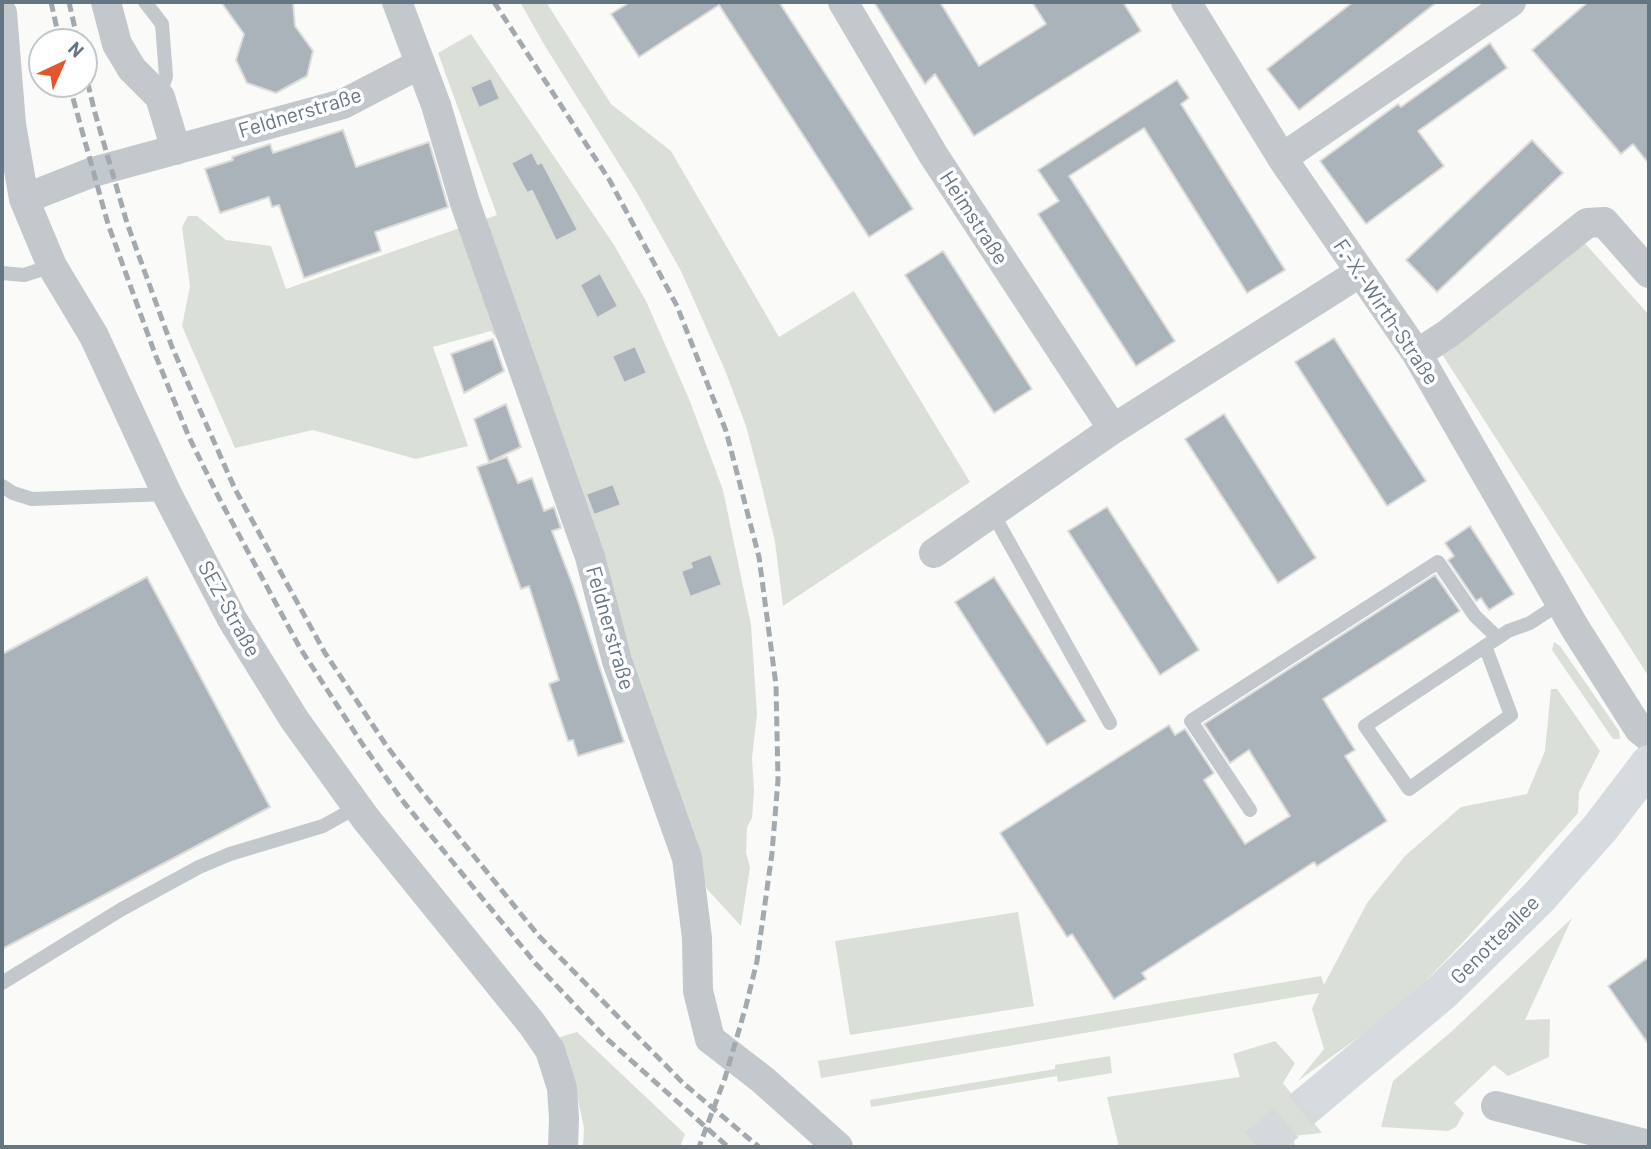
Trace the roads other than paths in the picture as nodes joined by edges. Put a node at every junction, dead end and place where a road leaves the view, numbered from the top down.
1 (106, 2) edge
2 (145, 2) edge
3 (397, 2) edge
4 (843, 2) edge
5 (1186, 2) edge
6 (1511, 2) edge
7 (2, 13) edge
8 (420, 64) junction
9 (160, 97) junction
10 (176, 150) junction
11 (1282, 158) junction
12 (24, 199) junction
13 (52, 266) junction
14 (2, 273) edge
15 (1359, 273) junction
16 (1649, 273) edge
17 (1417, 354) junction
18 (1113, 429) junction
19 (2, 486) edge
20 (167, 494) junction
21 (992, 512) junction
22 (934, 553) dead end
23 (1569, 615) junction
24 (1498, 638) junction
25 (1485, 646) junction
26 (1110, 723) dead end
27 (1649, 737) edge
28 (1649, 764) edge
29 (357, 807) junction
30 (1250, 810) dead end
31 (2, 983) edge
32 (1319, 1094) tunnel mouth
33 (1496, 1106) dead end
34 (1649, 1145) edge
35 (562, 1147) edge
36 (838, 1147) edge

1 - 9 street
2 - 9 lane
3 - 8 street, Feldnerstraße
4 - 18 street, Heimstraße
5 - 11 street, F.-X.-Wirth-Straße
6 - 11 street
7 - 12 street, SEZ-Straße
8 - 10 street, Feldnerstraße
8 - 36 street, Feldnerstraße
9 - 10 street
10 - 12 street, Feldnerstraße
11 - 15 street, F.-X.-Wirth-Straße
12 - 13 street, SEZ-Straße
13 - 14 lane
13 - 20 street, SEZ-Straße
15 - 17 street, F.-X.-Wirth-Straße
15 - 18 street
16 - 17 street
17 - 23 street, F.-X.-Wirth-Straße
18 - 21 street
19 - 20 lane
20 - 29 street, SEZ-Straße
21 - 22 street
21 - 26 lane
23 - 24 lane
23 - 27 street, F.-X.-Wirth-Straße
24 - 25 lane
24 - 30 lane
25 - 25 lane
28 - 32 main road, Genotteallee
29 - 31 lane
29 - 35 street, SEZ-Straße
33 - 34 street

